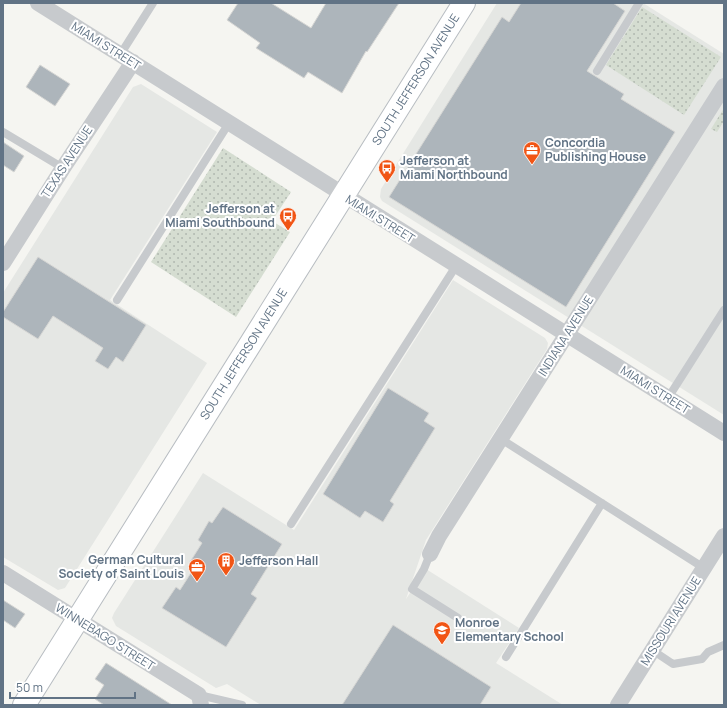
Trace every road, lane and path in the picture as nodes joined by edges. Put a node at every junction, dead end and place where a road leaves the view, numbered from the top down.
1 (38, 3) edge
2 (153, 3) edge
3 (464, 3) edge
4 (639, 3) edge
5 (126, 58) junction
6 (597, 71) dead end
7 (724, 86) edge
8 (229, 123) junction
9 (3, 132) edge
10 (63, 168) junction
11 (343, 195) junction
12 (3, 263) edge
13 (456, 266) junction
14 (117, 300) dead end
15 (724, 310) edge
16 (567, 335) junction
17 (668, 398) junction
18 (724, 433) edge
19 (501, 438) junction
20 (602, 503) junction
21 (291, 524) dead end
22 (724, 536) edge
23 (430, 554) joint
24 (704, 568) junction
25 (3, 574) edge
26 (458, 618) dead end
27 (77, 620) junction
28 (724, 645) edge
29 (652, 650) junction
30 (506, 657) dead end
31 (200, 700) edge
32 (24, 705) edge
33 (242, 705) edge
34 (618, 705) edge

1 - 5 street, MIAMI STREET
2 - 5 lane, TEXAS AVENUE
3 - 11 main road, SOUTH JEFFERSON AVENUE
4 - 6 lane
5 - 8 street, MIAMI STREET
5 - 10 street, TEXAS AVENUE
7 - 16 street, INDIANA AVENUE
8 - 11 street, MIAMI STREET
8 - 14 lane
9 - 10 lane
10 - 12 street, TEXAS AVENUE
11 - 13 street, MIAMI STREET
11 - 27 main road, SOUTH JEFFERSON AVENUE
13 - 16 street, MIAMI STREET
13 - 21 lane
15 - 17 lane
16 - 17 street, MIAMI STREET
16 - 19 street, INDIANA AVENUE
17 - 18 street, MIAMI STREET
19 - 20 lane
19 - 23 street, INDIANA AVENUE
20 - 24 lane
20 - 30 lane
22 - 24 street, MISSOURI AVENUE
23 - 26 lane, INDIANA AVENUE
24 - 29 street, MISSOURI AVENUE
25 - 27 street, WINNEBAGO STREET
27 - 31 street, WINNEBAGO STREET
27 - 32 main road, SOUTH JEFFERSON AVENUE
28 - 29 lane
29 - 34 street, MISSOURI AVENUE
31 - 33 lane

